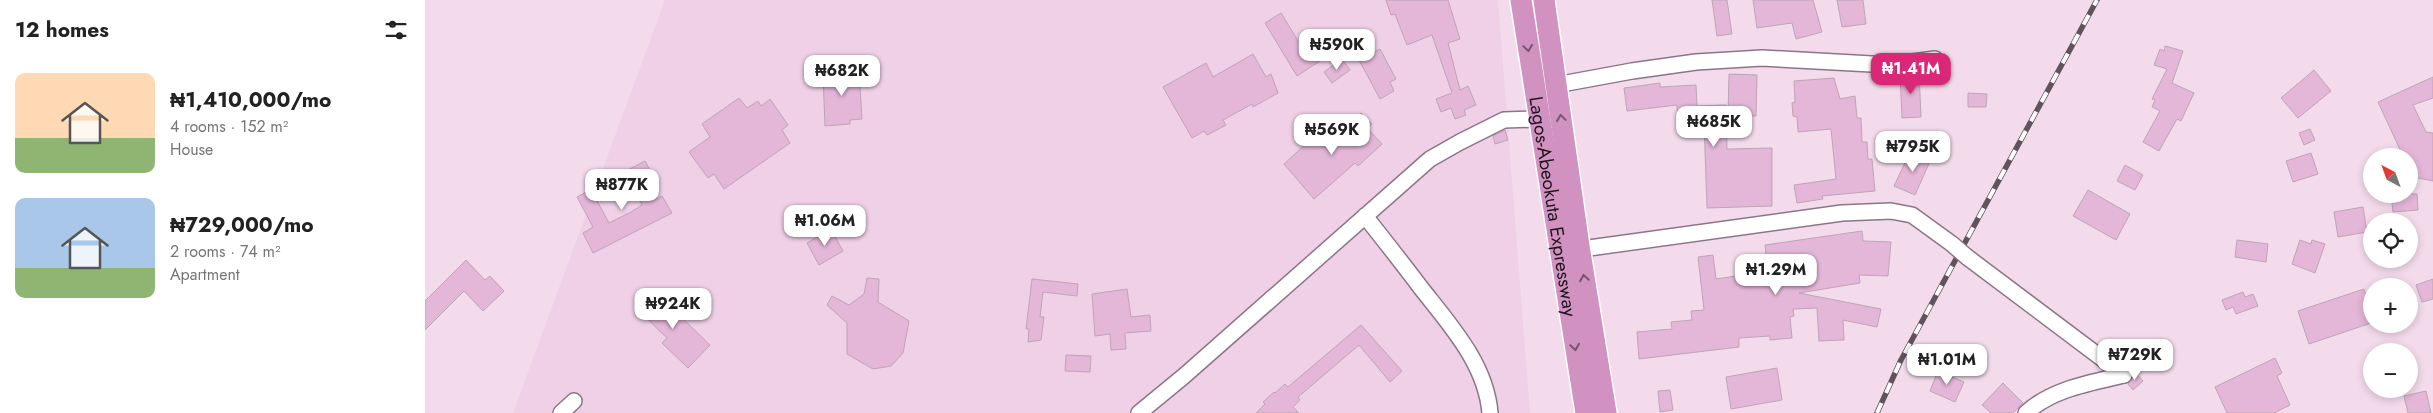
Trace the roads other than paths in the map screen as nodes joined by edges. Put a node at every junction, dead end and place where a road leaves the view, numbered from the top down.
1 (1521, 0) edge
2 (1544, 0) edge
3 (1935, 58) dead end
4 (1556, 85) junction
5 (1539, 119) junction
6 (1365, 216) junction
7 (1579, 246) junction
8 (574, 401) dead end
9 (561, 413) edge
10 (1139, 413) edge
11 (1490, 413) edge
12 (1586, 413) edge
13 (1606, 413) edge
14 (2026, 413) edge

1 -> 5 highway, Lagos-Abeokuta Expressway
2 - 4 highway, Lagos-Abeokuta Expressway
3 - 4 street
7 -> 4 highway, Lagos-Abeokuta Expressway
5 - 6 street
5 -> 12 highway, Lagos-Abeokuta Expressway
6 - 10 street
6 - 11 street
13 -> 7 highway, Lagos-Abeokuta Expressway
7 - 14 street, bridge
8 - 9 street

